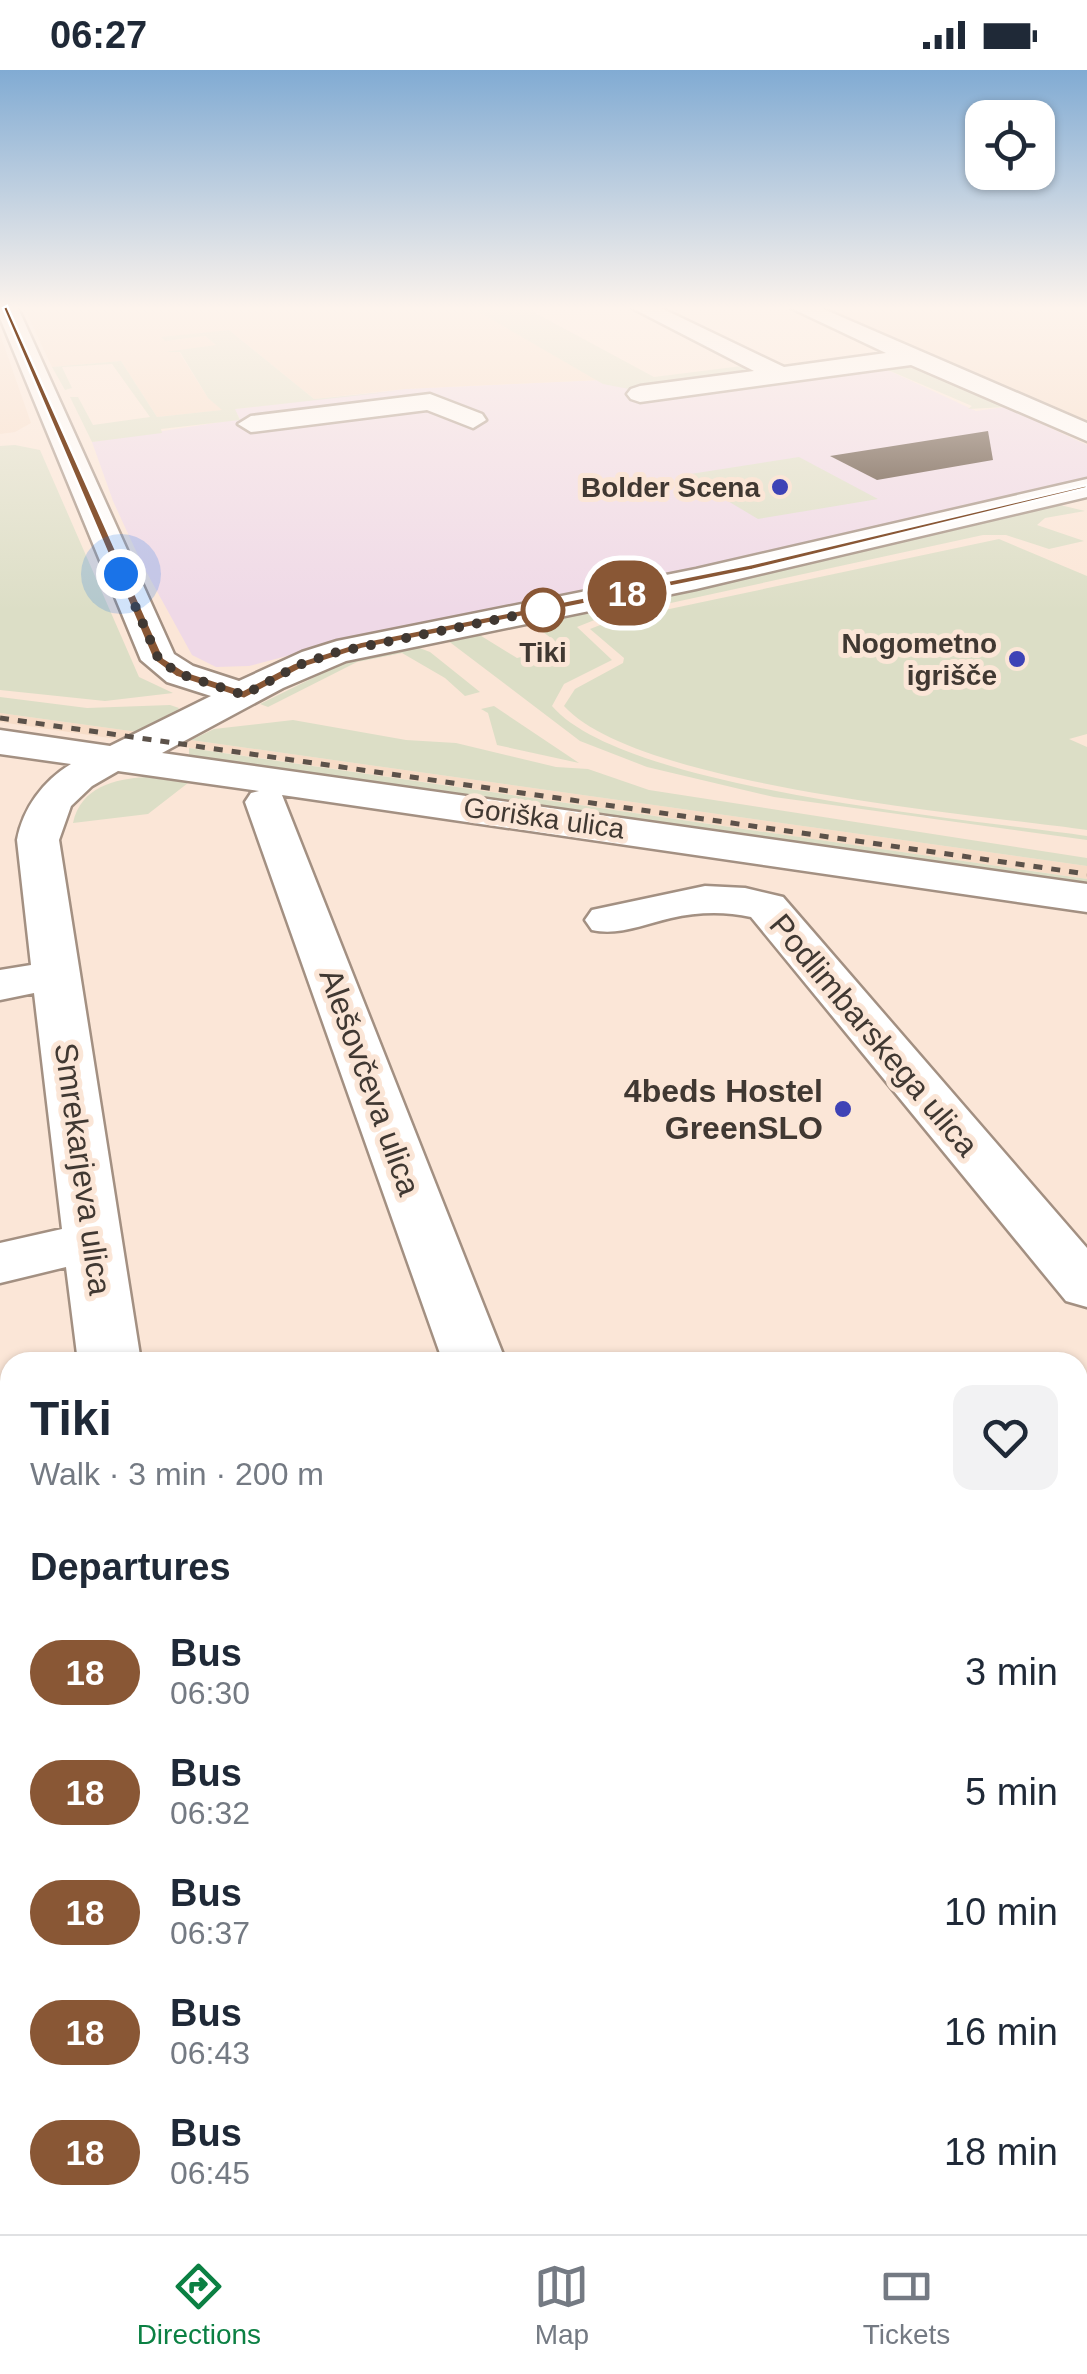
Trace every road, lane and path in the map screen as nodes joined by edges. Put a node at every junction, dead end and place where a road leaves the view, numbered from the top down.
1 (51, 409) edge
2 (373, 409) edge
3 (447, 409) edge
4 (1032, 409) edge
5 (473, 420) dead end
6 (251, 424) dead end
7 (1087, 433) edge
8 (1080, 495) edge
9 (244, 695) junction
10 (0, 742) edge
11 (114, 759) junction
12 (266, 802) dead end
13 (1087, 898) edge
14 (608, 920) dead end
15 (57, 975) junction
16 (0, 985) edge
17 (93, 1241) junction
18 (0, 1262) edge
19 (1087, 1287) edge
20 (109, 1352) edge
21 (470, 1352) edge

1 - 9 street
2 - 6 street
3 - 5 street
4 - 7 street
8 - 9 street, Smrekarjeva ulica
9 - 11 street, Smrekarjeva ulica
10 - 11 street, Goriška ulica
11 - 13 street, Goriška ulica
11 - 15 street, Smrekarjeva ulica
12 - 21 street, Alešovčeva ulica
14 - 19 street, Podlimbarskega ulica
15 - 16 street
15 - 17 street, Smrekarjeva ulica
17 - 18 street
17 - 20 street, Smrekarjeva ulica

